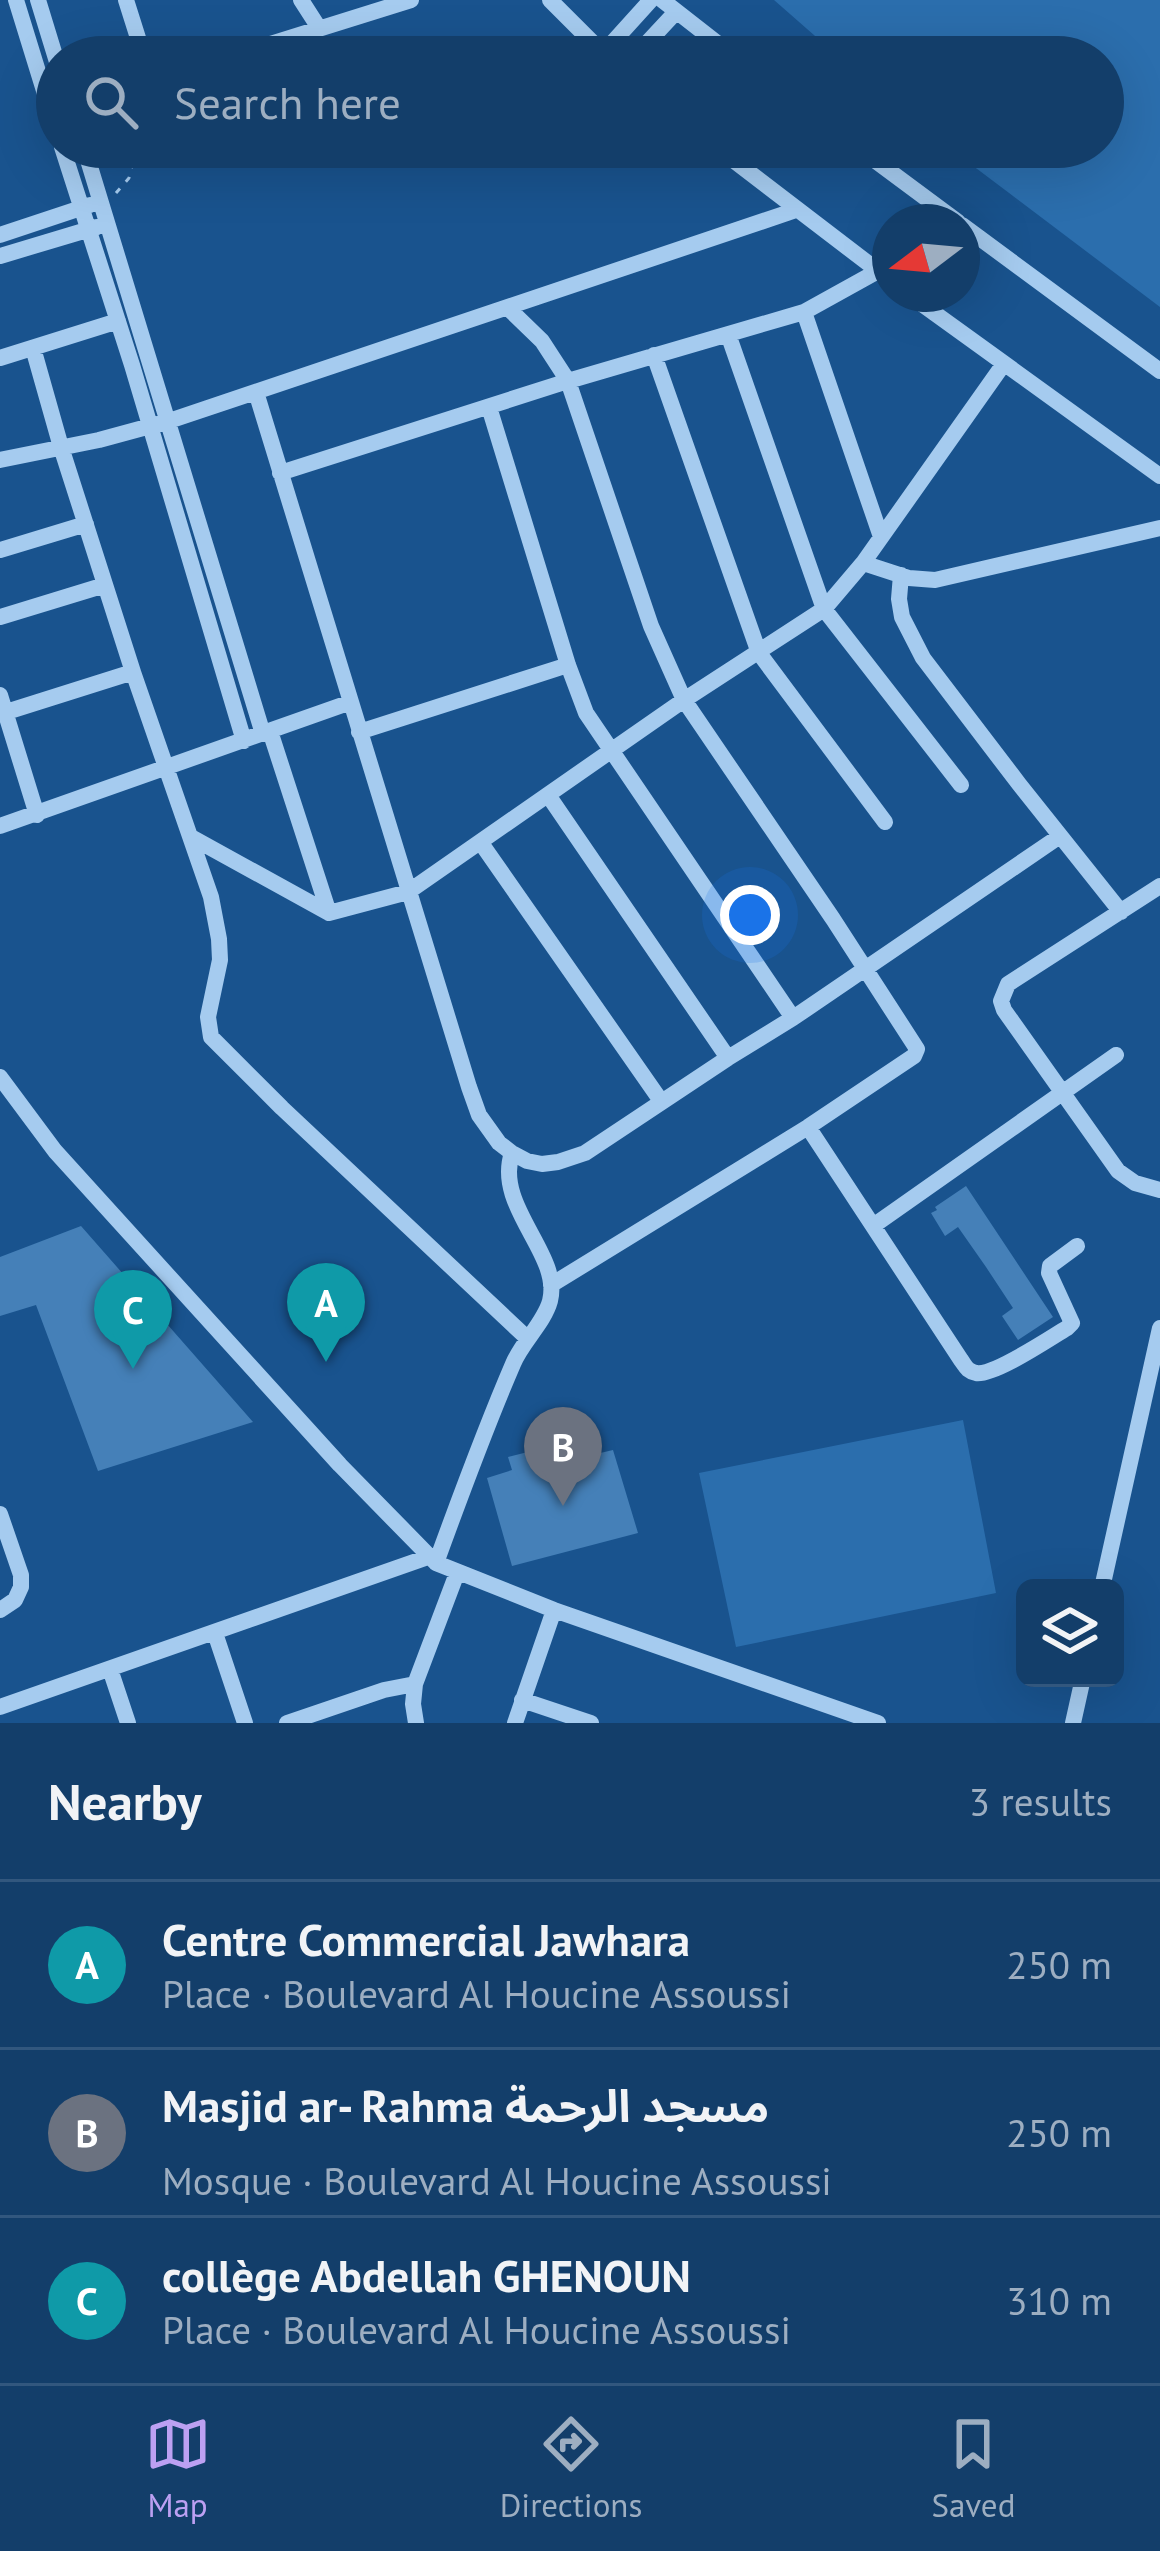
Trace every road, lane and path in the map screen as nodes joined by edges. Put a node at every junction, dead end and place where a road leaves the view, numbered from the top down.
1 (16, 0) edge
2 (38, 0) edge
3 (126, 0) edge
4 (301, 0) edge
5 (411, 0) edge
6 (550, 0) edge
7 (650, 0) edge
8 (669, 6) edge
9 (319, 28) junction
10 (49, 36) edge
11 (137, 36) edge
12 (294, 36) edge
13 (586, 36) edge
14 (621, 36) edge
15 (648, 36) edge
16 (708, 36) edge
17 (36, 65) edge
18 (69, 168) edge
19 (91, 168) edge
20 (132, 168) edge
21 (743, 168) edge
22 (885, 168) edge
23 (102, 201) junction
24 (934, 204) edge
25 (81, 208) junction
26 (796, 210) junction
27 (108, 223) junction
28 (88, 229) junction
29 (0, 235) edge
30 (980, 238) edge
31 (0, 256) edge
32 (872, 267) edge
33 (872, 281) edge
34 (509, 309) junction
35 (804, 312) junction
36 (932, 312) edge
37 (118, 321) junction
38 (728, 334) junction
39 (33, 348) junction
40 (654, 355) junction
41 (0, 358) edge
42 (1003, 365) junction
43 (1160, 371) edge
44 (568, 381) junction
45 (256, 392) junction
46 (489, 407) junction
47 (170, 421) junction
48 (151, 426) junction
49 (61, 447) junction
50 (0, 460) edge
51 (280, 473) junction
52 (1160, 476) edge
53 (86, 524) junction
54 (1160, 527) edge
55 (881, 537) junction
56 (0, 550) edge
57 (863, 563) junction
58 (901, 575) junction
59 (105, 585) junction
60 (824, 609) junction
61 (0, 617) edge
62 (759, 653) junction
63 (568, 665) junction
64 (133, 672) junction
65 (684, 700) junction
66 (351, 702) junction
67 (2, 707) edge
68 (267, 732) junction
69 (359, 732) junction
70 (244, 741) junction
71 (610, 752) junction
72 (165, 770) junction
73 (961, 784) dead end
74 (548, 795) junction
75 (37, 815) junction
76 (885, 822) dead end
77 (0, 826) edge
78 (1060, 836) junction
79 (191, 837) junction
80 (481, 843) junction
81 (1160, 886) edge
82 (408, 892) junction
83 (1120, 912) junction
84 (329, 913) junction
85 (864, 968) junction
86 (793, 1018) junction
87 (1116, 1055) dead end
88 (728, 1058) junction
89 (0, 1077) edge
90 (1063, 1092) junction
91 (661, 1102) junction
92 (808, 1126) junction
93 (512, 1153) junction
94 (1160, 1190) edge
95 (873, 1226) junction
96 (1077, 1246) dead end
97 (551, 1285) junction
98 (1160, 1328) edge
99 (527, 1338) junction
100 (0, 1514) edge
101 (432, 1560) junction
102 (458, 1574) junction
103 (1104, 1579) edge
104 (0, 1610) edge
105 (554, 1610) junction
106 (215, 1633) junction
107 (110, 1670) junction
108 (415, 1684) junction
109 (1081, 1687) edge
110 (522, 1700) junction
111 (0, 1707) edge
112 (855, 1719) edge
113 (128, 1723) edge
114 (245, 1723) edge
115 (287, 1723) edge
116 (416, 1723) edge
117 (514, 1723) edge
118 (591, 1723) edge
119 (878, 1723) edge
120 (1073, 1723) edge

1 - 17 street
2 - 10 street
3 - 11 street
4 - 9 street
5 - 9 street
6 - 13 street
7 - 14 street
8 - 15 street
8 - 16 street
9 - 12 street
18 - 25 street
19 - 23 street
20 - 23 path
21 - 26 street
22 - 24 street
23 - 25 street
23 - 27 street
25 - 28 street
25 - 29 street
26 - 32 street
26 - 34 street
27 - 28 street
27 - 47 street
28 - 31 street
28 - 37 street
30 - 43 street
33 - 35 street
34 - 44 street
34 - 45 street
35 - 38 street
35 - 55 street
36 - 42 street
37 - 39 street
37 - 48 street
38 - 40 street
38 - 60 street
39 - 41 street
39 - 49 street
40 - 44 street
40 - 62 street
42 - 52 street
42 - 55 street
44 - 46 street
44 - 65 street
45 - 47 street
45 - 51 street
46 - 51 street
46 - 63 street
47 - 48 street
47 - 68 street
48 - 49 street
48 - 70 street
49 - 50 street
49 - 53 street
51 - 66 street
53 - 56 street
53 - 59 street
54 - 58 street
55 - 57 street
57 - 58 street
57 - 60 street
58 - 78 street
59 - 61 street
59 - 64 street
60 - 62 street
60 - 73 street
62 - 65 street
62 - 76 street
63 - 69 street
63 - 71 street
64 - 67 street
64 - 72 street
65 - 71 street
65 - 85 street
66 - 68 street
66 - 69 street
67 - 75 street
68 - 70 street
68 - 84 street
69 - 82 street
70 - 72 street
71 - 74 street
71 - 86 street
72 - 75 street
72 - 79 street
74 - 80 street
74 - 88 street
75 - 77 street
78 - 83 street
78 - 85 street
79 - 84 street
79 - 99 street
80 - 82 street
80 - 91 street
81 - 83 street
82 - 84 street
82 - 93 street
83 - 90 street
85 - 86 street
85 - 92 street
86 - 88 street
87 - 90 street
88 - 91 street
89 - 101 street
90 - 94 street
90 - 95 street
91 - 93 street
92 - 95 street
92 - 97 street
93 - 97 street
95 - 96 street
97 - 99 street
98 - 103 street
99 - 101 street
100 - 104 street
101 - 102 street
101 - 106 street
102 - 105 street
102 - 108 street
105 - 110 street
105 - 112 street
106 - 107 street
106 - 114 street
107 - 111 street
107 - 113 street
108 - 115 street
108 - 116 street
109 - 120 street
110 - 117 street
110 - 118 street
112 - 119 street

